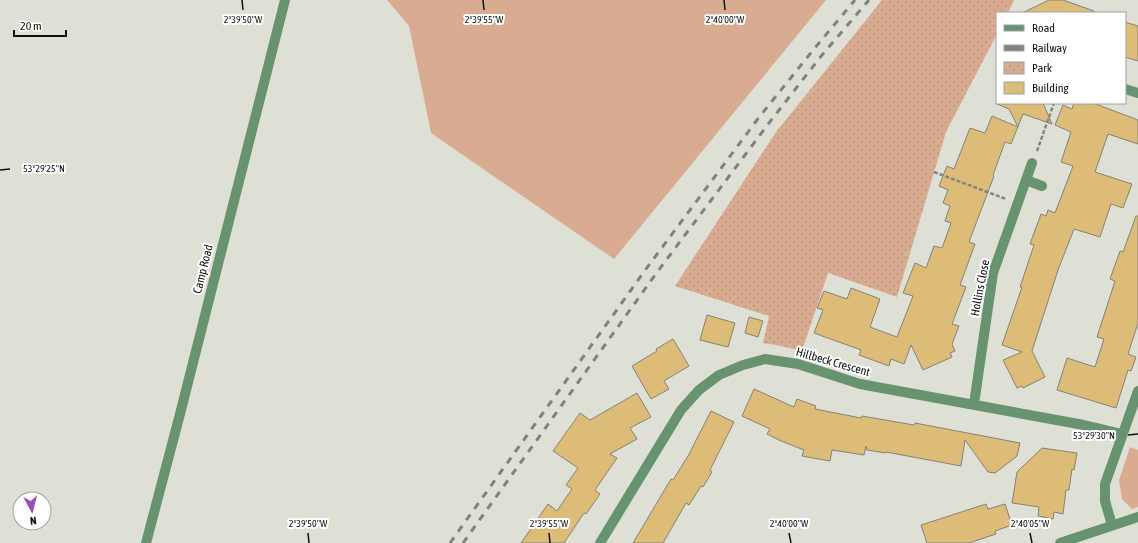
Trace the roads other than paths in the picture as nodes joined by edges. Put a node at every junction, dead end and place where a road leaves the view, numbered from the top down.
1 (285, 0) edge
2 (1126, 88) edge
3 (1138, 93) edge
4 (1032, 163) road end
5 (1026, 180) junction
6 (1042, 186) dead end
7 (1138, 391) edge
8 (974, 404) junction
9 (1122, 434) junction
10 (1138, 517) edge
11 (1112, 525) junction
12 (146, 543) edge
13 (600, 543) edge
14 (1060, 543) edge

1 - 12 street, Camp Road
2 - 3 street
4 - 5 street, Hollins Close
5 - 6 street
5 - 8 street, Hollins Close
7 - 9 street
8 - 9 street, Hillbeck Crescent
8 - 13 street, Hillbeck Crescent
9 - 11 street
10 - 11 street
11 - 14 street

